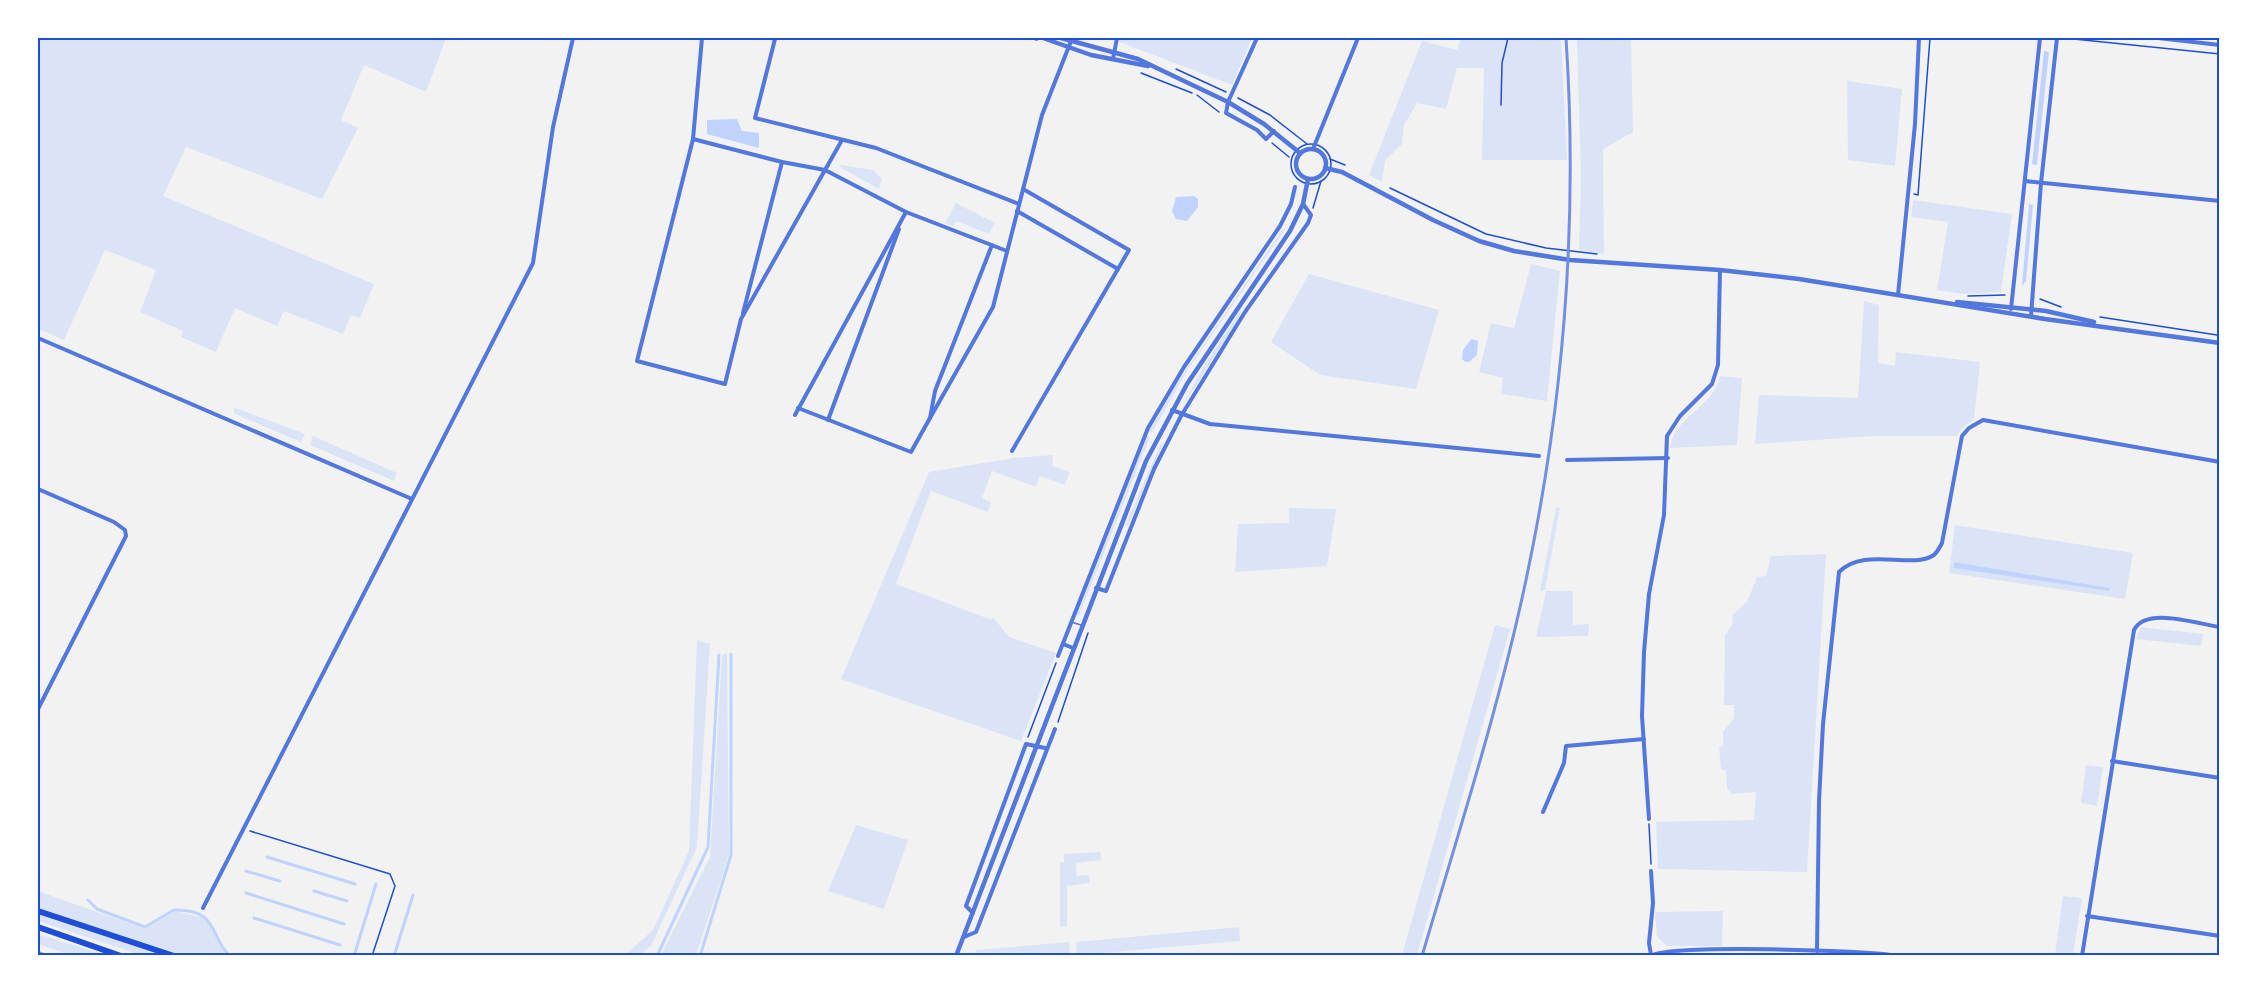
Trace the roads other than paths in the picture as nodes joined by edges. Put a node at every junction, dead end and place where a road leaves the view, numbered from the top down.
1 (573, 38) edge
2 (702, 38) edge
3 (772, 38) edge
4 (1061, 38) edge
5 (1117, 38) edge
6 (1257, 38) edge
7 (1358, 38) edge
8 (1919, 38) edge
9 (2040, 38) edge
10 (2057, 38) edge
11 (2158, 38) edge
12 (1043, 40) edge
13 (1071, 41) junction
14 (2220, 45) edge
15 (1069, 48) junction
16 (1113, 56) junction
17 (1228, 102) junction
18 (1274, 131) junction
19 (693, 139) junction
20 (842, 140) junction
21 (1313, 149) junction
22 (1300, 153) junction
23 (782, 162) junction
24 (1325, 168) junction
25 (825, 170) junction
26 (1308, 178) junction
27 (2025, 181) junction
28 (2041, 183) junction
29 (1295, 187) dead end
30 (1023, 189) junction
31 (2220, 201) edge
32 (1019, 204) junction
33 (1303, 204) junction
34 (906, 212) junction
35 (1017, 212) junction
36 (1287, 215) junction
37 (1297, 219) junction
38 (900, 226) junction
39 (992, 245) junction
40 (1007, 251) junction
41 (1118, 268) junction
42 (1720, 270) junction
43 (1898, 295) junction
44 (2031, 309) junction
45 (2012, 310) junction
46 (2031, 316) junction
47 (741, 320) junction
48 (2109, 326) junction
49 (38, 338) edge
50 (2220, 343) edge
51 (798, 408) junction
52 (1171, 410) junction
53 (795, 415) dead end
54 (1181, 416) junction
55 (930, 418) junction
56 (828, 420) junction
57 (1012, 451) dead end
58 (1539, 456) dead end
59 (1668, 458) junction
60 (1567, 460) dead end
61 (2220, 462) edge
62 (38, 489) edge
63 (412, 499) junction
64 (1119, 529) junction
65 (1129, 533) junction
66 (1096, 588) junction
67 (1071, 622) junction
68 (1082, 625) junction
69 (2220, 627) edge
70 (1063, 644) junction
71 (1073, 648) junction
72 (1058, 656) road end
73 (38, 709) edge
74 (1055, 729) road end
75 (1644, 740) junction
76 (1036, 745) junction
77 (1045, 748) junction
78 (2112, 761) junction
79 (2220, 778) edge
80 (1002, 810) junction
81 (1543, 812) dead end
82 (1011, 813) junction
83 (1649, 819) road end
84 (1651, 871) road end
85 (203, 908) dead end
86 (38, 910) edge
87 (973, 913) junction
88 (2087, 916) junction
89 (38, 927) edge
90 (2220, 936) edge
91 (964, 937) junction
92 (1817, 951) junction
93 (1651, 955) edge
94 (122, 956) edge
95 (174, 956) edge
96 (956, 956) edge
97 (1898, 956) edge
98 (2082, 956) edge

1 - 63 street
2 - 19 street
3 - 20 street
4 - 13 street
5 - 16 street
6 - 17 street
7 - 21 street
8 - 43 street
9 - 27 street
10 - 28 street
11 - 14 street
12 - 15 street
13 - 15 street
13 - 16 street
15 - 16 street
15 - 30 street
16 - 17 street
17 - 18 street
17 - 18 street
18 - 22 street
19 - 23 street
19 - 47 street
20 - 25 street
20 - 32 street
21 - 22 street
21 - 24 street
22 - 26 street
23 - 25 street
23 - 47 street
24 - 26 street
24 - 42 street
25 - 34 street
25 - 47 street
26 - 33 street
27 - 28 street
27 - 45 street
28 - 31 street
28 - 44 street
29 - 36 street
30 - 32 street
30 - 41 street
32 - 35 street
33 - 37 street
33 - 54 street
34 - 38 street
34 - 39 street
35 - 40 street
35 - 41 street
36 - 37 street
36 - 67 street
37 - 52 street
38 - 51 street
38 - 56 street
39 - 40 street
39 - 55 street
40 - 55 street
41 - 57 street
42 - 43 street
42 - 59 street
43 - 45 street
44 - 45 street
44 - 46 street
44 - 48 street
45 - 46 street
46 - 48 street
48 - 50 street
49 - 63 street
51 - 53 street
51 - 56 street
52 - 54 street
52 - 64 street
54 - 58 street
54 - 65 street
55 - 56 street
59 - 60 street
59 - 75 street
61 - 92 street
62 - 73 street
63 - 85 street
64 - 65 street
64 - 66 street
65 - 66 street
66 - 68 street
67 - 68 lane
67 - 70 street
68 - 71 street
69 - 78 street
70 - 71 street
70 - 72 street
71 - 76 street
74 - 77 street
75 - 81 street
75 - 83 street
76 - 77 street
76 - 80 street
76 - 82 street
77 - 91 street
78 - 79 street
78 - 88 street
80 - 82 street
80 - 87 street
82 - 87 street
84 - 93 street
86 - 95 main road
87 - 91 street
88 - 90 street
88 - 98 street
89 - 94 main road
91 - 96 street
92 - 93 street
92 - 97 street

